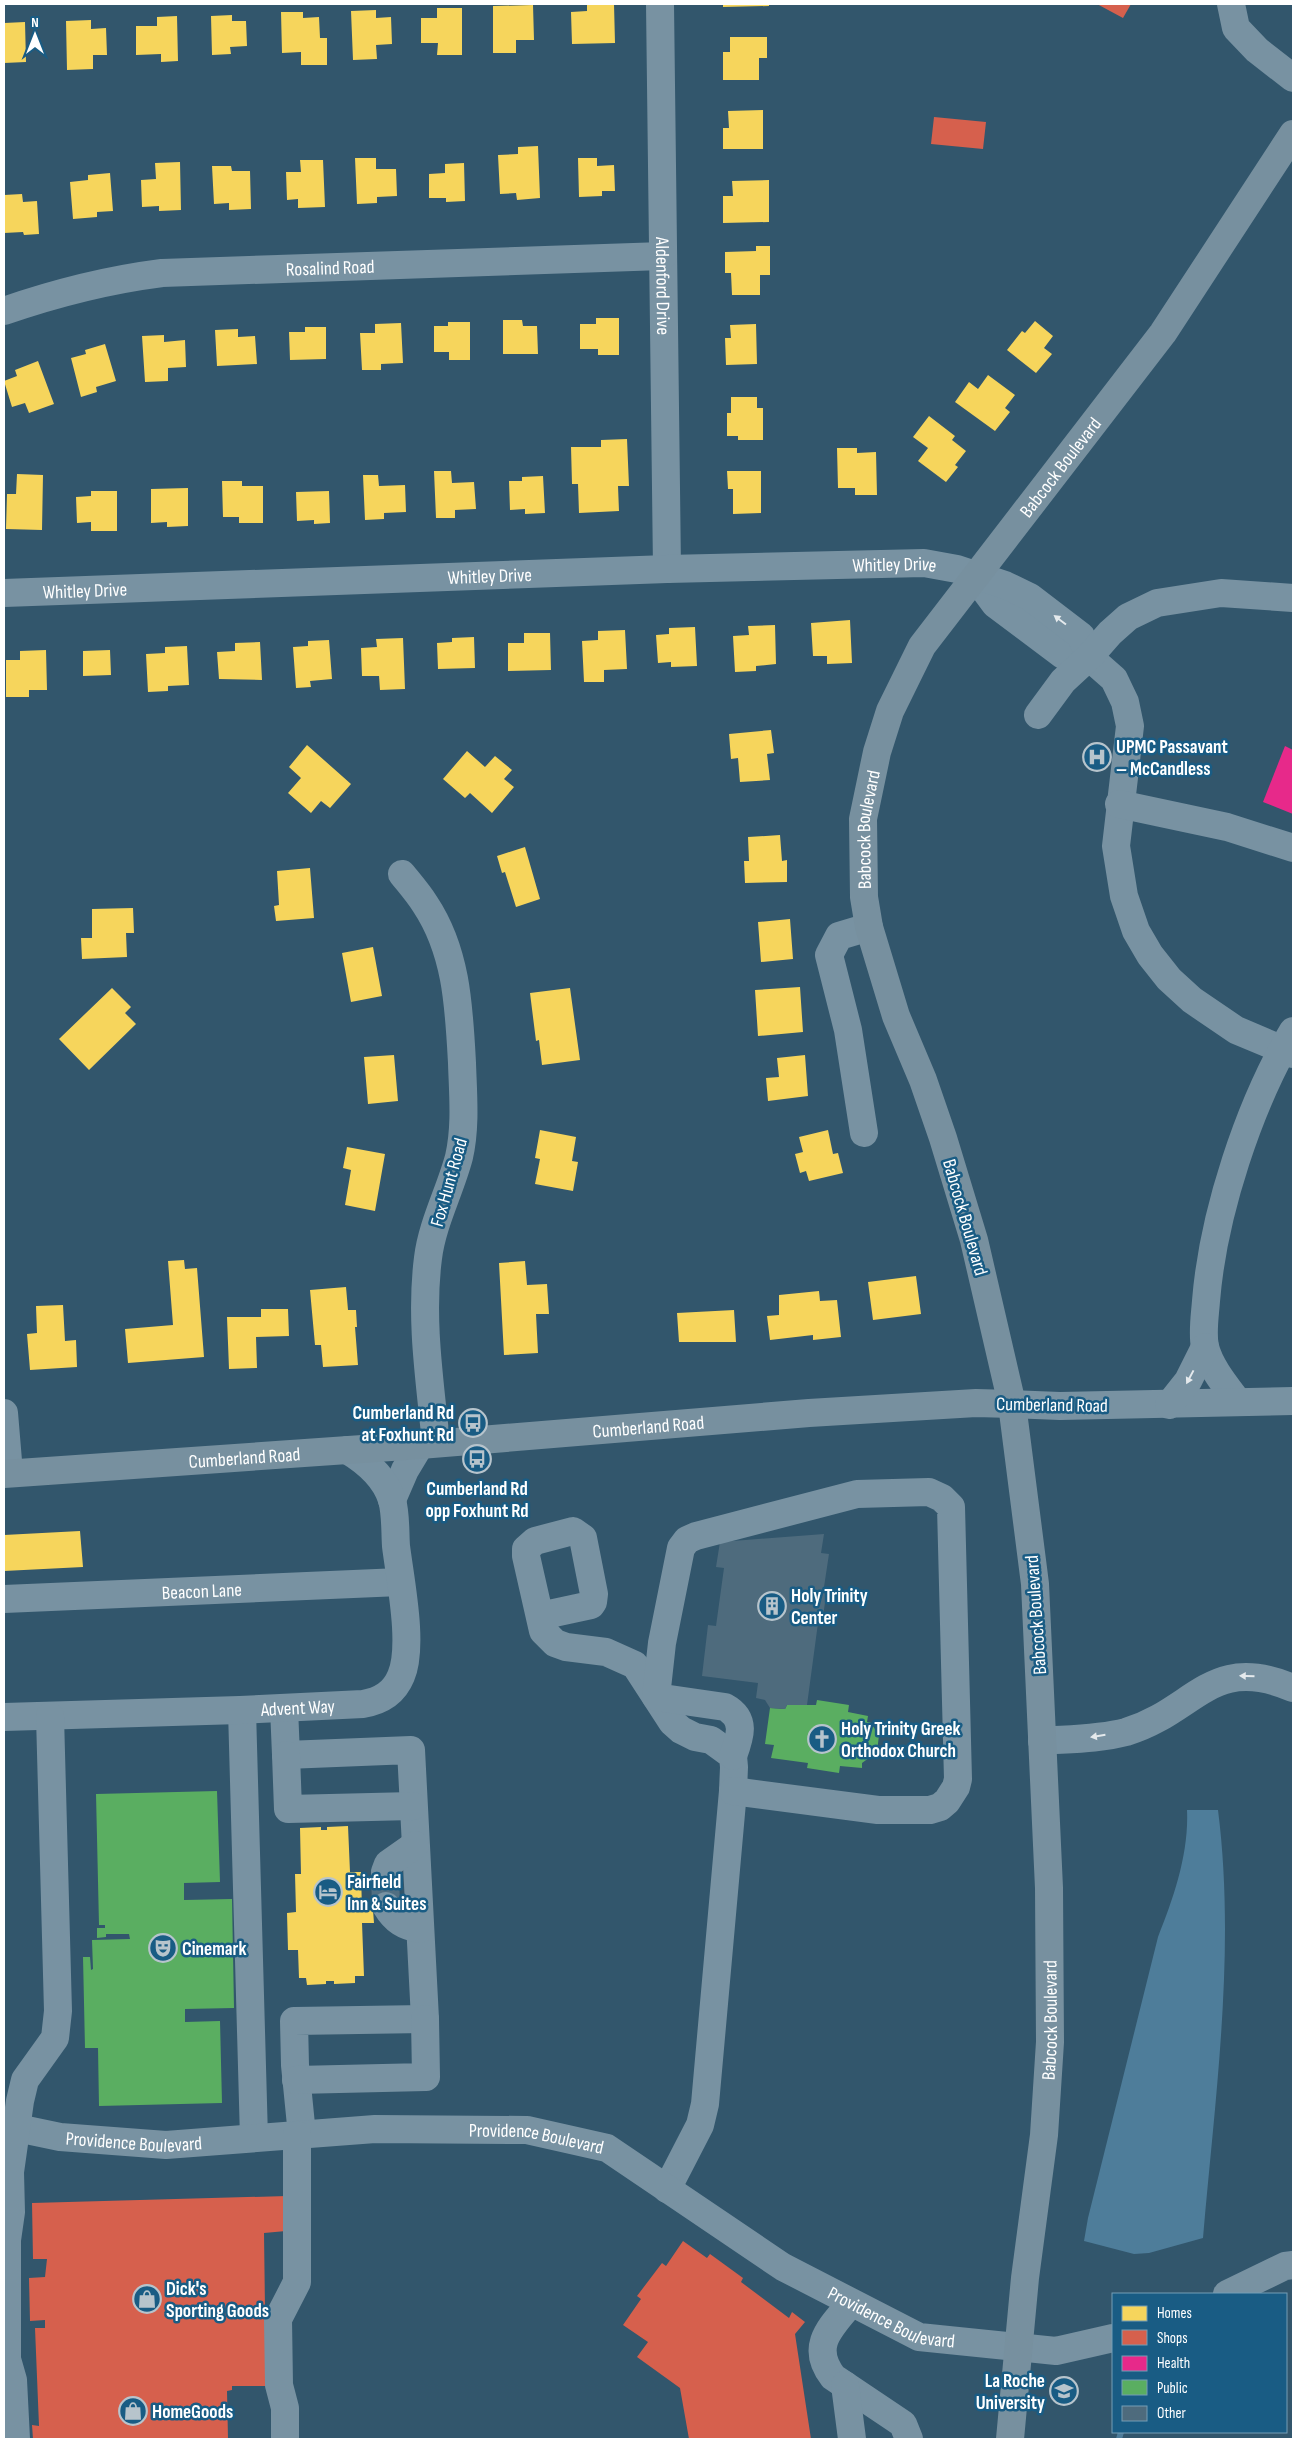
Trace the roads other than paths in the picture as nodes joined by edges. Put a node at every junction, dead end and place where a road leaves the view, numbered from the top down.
1 (660, 4) edge
2 (1231, 4) edge
3 (1293, 78) edge
4 (1293, 134) edge
5 (663, 256) junction
6 (4, 311) edge
7 (666, 569) junction
8 (975, 577) junction
9 (4, 593) edge
10 (1293, 598) edge
11 (1089, 657) junction
12 (1038, 714) dead end
13 (1119, 804) junction
14 (1293, 848) edge
15 (402, 874) dead end
16 (869, 927) junction
17 (1290, 1045) edge
18 (864, 1133) dead end
19 (1205, 1346) junction
20 (1293, 1401) edge
21 (1238, 1402) junction
22 (1012, 1404) junction
23 (1169, 1405) junction
24 (4, 1413) edge
25 (428, 1444) junction
26 (347, 1450) junction
27 (6, 1474) edge
28 (392, 1500) junction
29 (400, 1582) junction
30 (4, 1599) edge
31 (540, 1616) dead end
32 (1293, 1688) edge
33 (656, 1698) junction
34 (284, 1708) junction
35 (242, 1710) junction
36 (50, 1716) junction
37 (4, 1717) edge
38 (1042, 1740) junction
39 (286, 1755) junction
40 (732, 1756) junction
41 (732, 1791) junction
42 (413, 1806) junction
43 (415, 1846) junction
44 (385, 1872) dead end
45 (386, 1906) tunnel mouth
46 (420, 1928) junction
47 (425, 2018) junction
48 (296, 2080) junction
49 (10, 2128) edge
50 (300, 2135) junction
51 (254, 2138) junction
52 (667, 2189) junction
53 (5, 2264) edge
54 (1293, 2265) edge
55 (1229, 2293) edge
56 (851, 2303) junction
57 (1112, 2338) edge
58 (1018, 2348) junction
59 (845, 2385) junction
60 (16, 2439) edge
61 (285, 2439) edge
62 (852, 2439) edge
63 (909, 2439) edge
64 (1010, 2439) edge

1 - 5 street, Aldenford Drive
2 - 3 street
4 - 8 main road, Babcock Boulevard
5 - 6 street, Rosalind Road
5 - 7 street, Aldenford Drive
7 - 8 street, Whitley Drive
7 - 9 street, Whitley Drive
8 - 11 street
8 - 16 main road, Babcock Boulevard
10 - 11 street
11 - 12 street
11 - 13 street
13 - 14 street
13 - 17 street
15 - 25 street, Fox Hunt Road
16 - 18 street
16 - 22 main road, Babcock Boulevard
17 - 19 street
19 - 21 street
19 -> 23 street
20 - 21 street, Cumberland Road
21 - 23 street, Cumberland Road
22 - 23 street, Cumberland Road
22 - 25 main road, Cumberland Road
22 - 38 main road, Babcock Boulevard
24 - 27 street
25 - 26 main road, Cumberland Road
25 - 28 street, Advent Way
26 - 27 main road, Cumberland Road
26 - 28 street, Advent Way
28 - 29 street, Advent Way
29 - 30 street, Beacon Lane
29 - 34 street, Advent Way
31 - 33 street
32 -> 38 street
33 - 40 street
33 - 40 street
33 - 41 street
34 - 35 street, Advent Way
34 - 39 street
35 - 36 street, Advent Way
35 - 51 street
36 - 37 street, Advent Way
36 - 49 street
38 - 58 main road, Babcock Boulevard
39 - 42 street
39 - 42 street
40 - 41 street
41 - 52 street
42 - 43 street
43 - 44 street
43 - 46 street
45 - 46 street
46 - 47 street
47 - 48 street
47 - 48 street
48 - 50 street
49 - 51 street, Providence Boulevard
49 - 53 street
50 - 51 street, Providence Boulevard
50 - 52 street, Providence Boulevard
50 - 61 street
52 - 56 street, Providence Boulevard
53 - 60 street
54 - 55 street
56 - 58 street, Providence Boulevard
56 - 59 street
57 - 58 street, Providence Boulevard
58 - 64 main road, Babcock Boulevard
59 - 62 street
59 - 63 street

